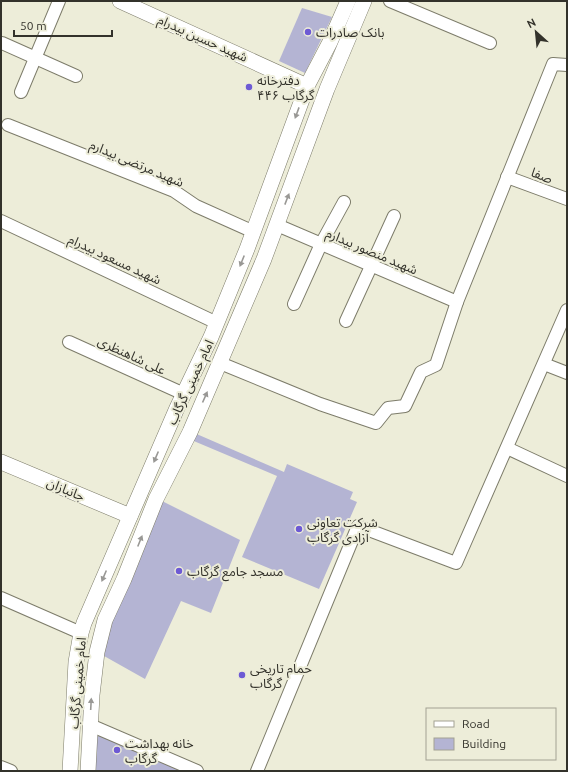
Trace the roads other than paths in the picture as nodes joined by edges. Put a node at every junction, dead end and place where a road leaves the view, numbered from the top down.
1 (59, 1) edge
2 (120, 1) edge
3 (348, 1) edge
4 (364, 1) edge
5 (390, 1) edge
6 (330, 42) junction
7 (2, 43) dead end
8 (490, 43) dead end
9 (346, 44) junction
10 (35, 58) junction
11 (567, 65) edge
12 (76, 76) dead end
13 (309, 81) junction
14 (327, 89) junction
15 (20, 92) dead end
16 (8, 125) dead end
17 (508, 177) junction
18 (567, 200) edge
19 (344, 202) dead end
20 (394, 216) dead end
21 (1, 222) edge
22 (277, 225) junction
23 (254, 232) junction
24 (321, 244) junction
25 (371, 265) junction
26 (457, 302) junction
27 (294, 304) dead end
28 (567, 310) edge
29 (346, 322) dead end
30 (217, 323) junction
31 (69, 342) dead end
32 (220, 363) junction
33 (544, 364) junction
34 (567, 373) edge
35 (184, 394) junction
36 (177, 408) junction
37 (196, 418) junction
38 (165, 435) junction
39 (507, 448) junction
40 (182, 450) junction
41 (1, 462) edge
42 (567, 476) edge
43 (130, 516) junction
44 (1, 598) edge
45 (81, 633) junction
46 (90, 725) junction
47 (1, 767) edge
48 (11, 771) edge
49 (70, 771) edge
50 (88, 771) edge
51 (197, 771) edge
52 (257, 771) edge

1 - 10 street
2 - 13 street, شهید حسین بیدرام
3 - 6 street, امام خمینی گرگاب
4 - 9 street, امام خمینی گرگاب
5 - 8 street
6 - 9 street
6 - 13 street, امام خمینی گرگاب
7 - 10 street
9 - 14 street, امام خمینی گرگاب
10 - 12 street
10 - 15 street
11 - 17 street
13 - 14 street, شهید حسین بیدرام
13 -> 23 street, امام خمینی گرگاب
22 -> 14 street, امام خمینی گرگاب
16 - 23 street, شهيد مرتضی بیدارم
17 - 18 street, صفا
17 - 26 street
19 - 24 street
20 - 25 street
21 - 30 street, شهید مسعود بیدرام
22 - 24 street, شهيد منصور بیدارم
22 - 32 street, امام خمینی گرگاب
23 -> 30 street, امام خمینی گرگاب
24 - 25 street, شهيد منصور بیدارم
24 - 27 street
25 - 26 street, شهيد منصور بیدارم
25 - 29 street
26 - 32 street
28 - 33 street
30 - 35 street, امام خمینی گرگاب
31 - 35 street, علی شاهنظری
37 -> 32 street, امام خمینی گرگاب
33 - 34 street
33 - 39 street
35 - 36 street, امام خمینی گرگاب
36 - 37 street
36 - 38 street, امام خمینی گرگاب
37 - 40 street, امام خمینی گرگاب
38 - 40 street
38 -> 43 street, امام خمینی گرگاب
39 - 42 street
39 - 52 street
46 -> 40 street, امام خمینی گرگاب
41 - 43 street, جانبازان
43 -> 45 street, امام خمینی گرگاب
44 - 45 street
45 - 49 street, امام خمینی گرگاب
46 - 50 street, امام خمینی گرگاب
46 - 51 street
47 - 48 street

